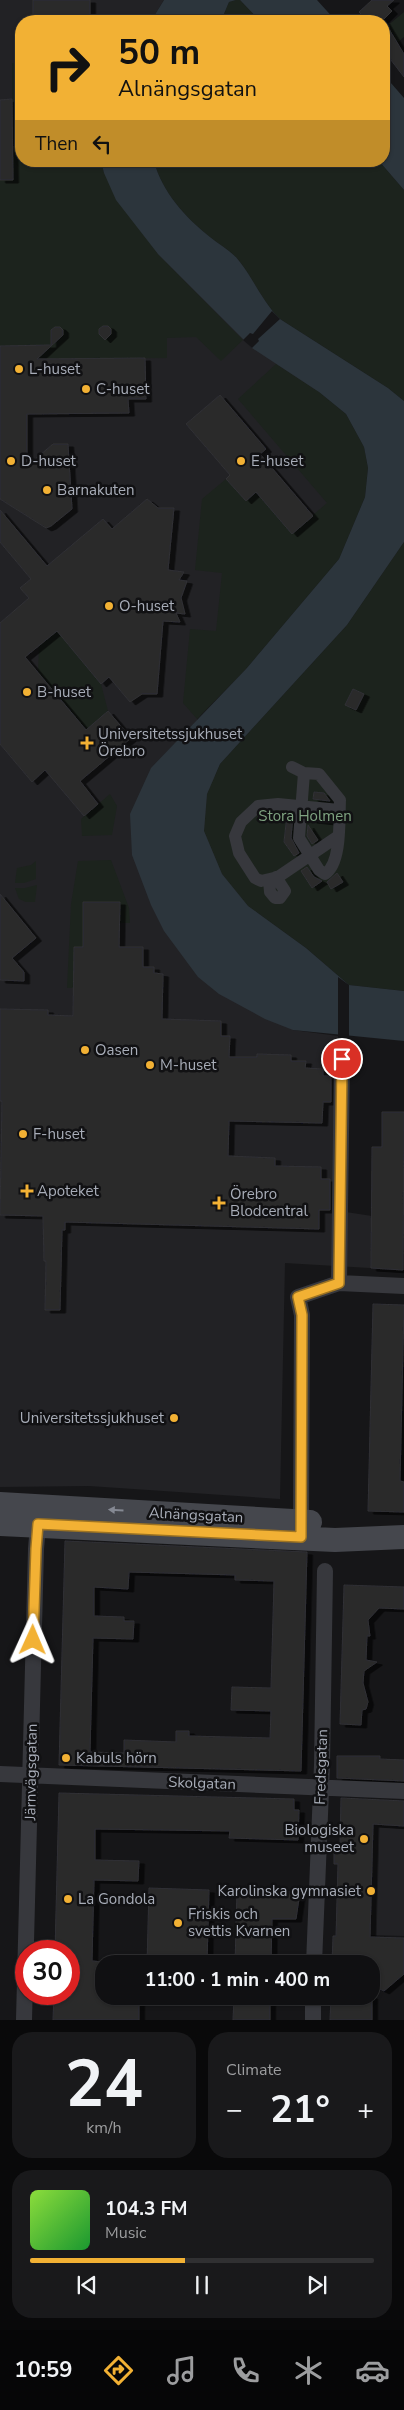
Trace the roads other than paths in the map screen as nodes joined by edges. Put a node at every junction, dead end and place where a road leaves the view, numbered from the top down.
1 (292, 767) dead end
2 (304, 773) junction
3 (301, 805) junction
4 (339, 810) junction
5 (337, 837) junction
6 (309, 855) junction
7 (342, 1059) dead end
8 (339, 1283) junction
9 (404, 1286) edge
10 (0, 1504) edge
11 (38, 1515) junction
12 (0, 1524) edge
13 (301, 1529) junction
14 (398, 1537) edge
15 (325, 1571) dead end
16 (0, 1774) edge
17 (30, 1776) junction
18 (321, 1788) junction
19 (404, 1791) edge
20 (314, 1955) edge
21 (313, 2005) edge
22 (24, 2020) edge
23 (313, 2020) edge

1 - 2 street
2 - 3 street
2 - 4 street
3 - 4 street
3 - 6 street
3 - 6 street
4 - 5 street
5 - 6 street
5 - 6 street
7 - 8 street
8 - 9 street
8 - 13 street
10 - 11 main road, Alnängsgatan
11 - 12 main road, Alnängsgatan
11 - 13 main road, Alnängsgatan
11 - 17 street, Järnvägsgatan
13 - 14 main road, Alnängsgatan
15 - 18 street, Fredsgatan
16 - 17 street, Skolgatan
17 - 18 street, Skolgatan
17 - 22 street, Järnvägsgatan
18 - 19 street, Skolgatan
18 - 20 street, Fredsgatan
21 - 23 street

